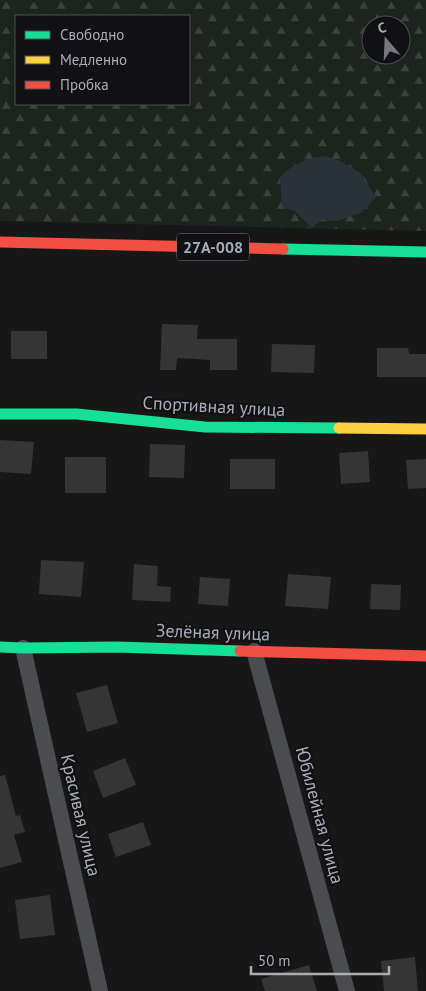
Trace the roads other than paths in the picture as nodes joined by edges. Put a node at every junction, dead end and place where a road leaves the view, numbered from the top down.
1 (0, 242) edge
2 (426, 252) edge
3 (0, 414) edge
4 (426, 429) edge
5 (0, 647) edge
6 (22, 648) junction
7 (254, 650) junction
8 (426, 656) edge
9 (100, 991) edge
10 (347, 991) edge

1 - 2 street, 27А-008
3 - 4 street, Спортивная улица
5 - 6 street, Зелёная улица
6 - 7 street, Зелёная улица
6 - 9 street, Красивая улица
7 - 8 street, Зелёная улица
7 - 10 street, Юбилейная улица

